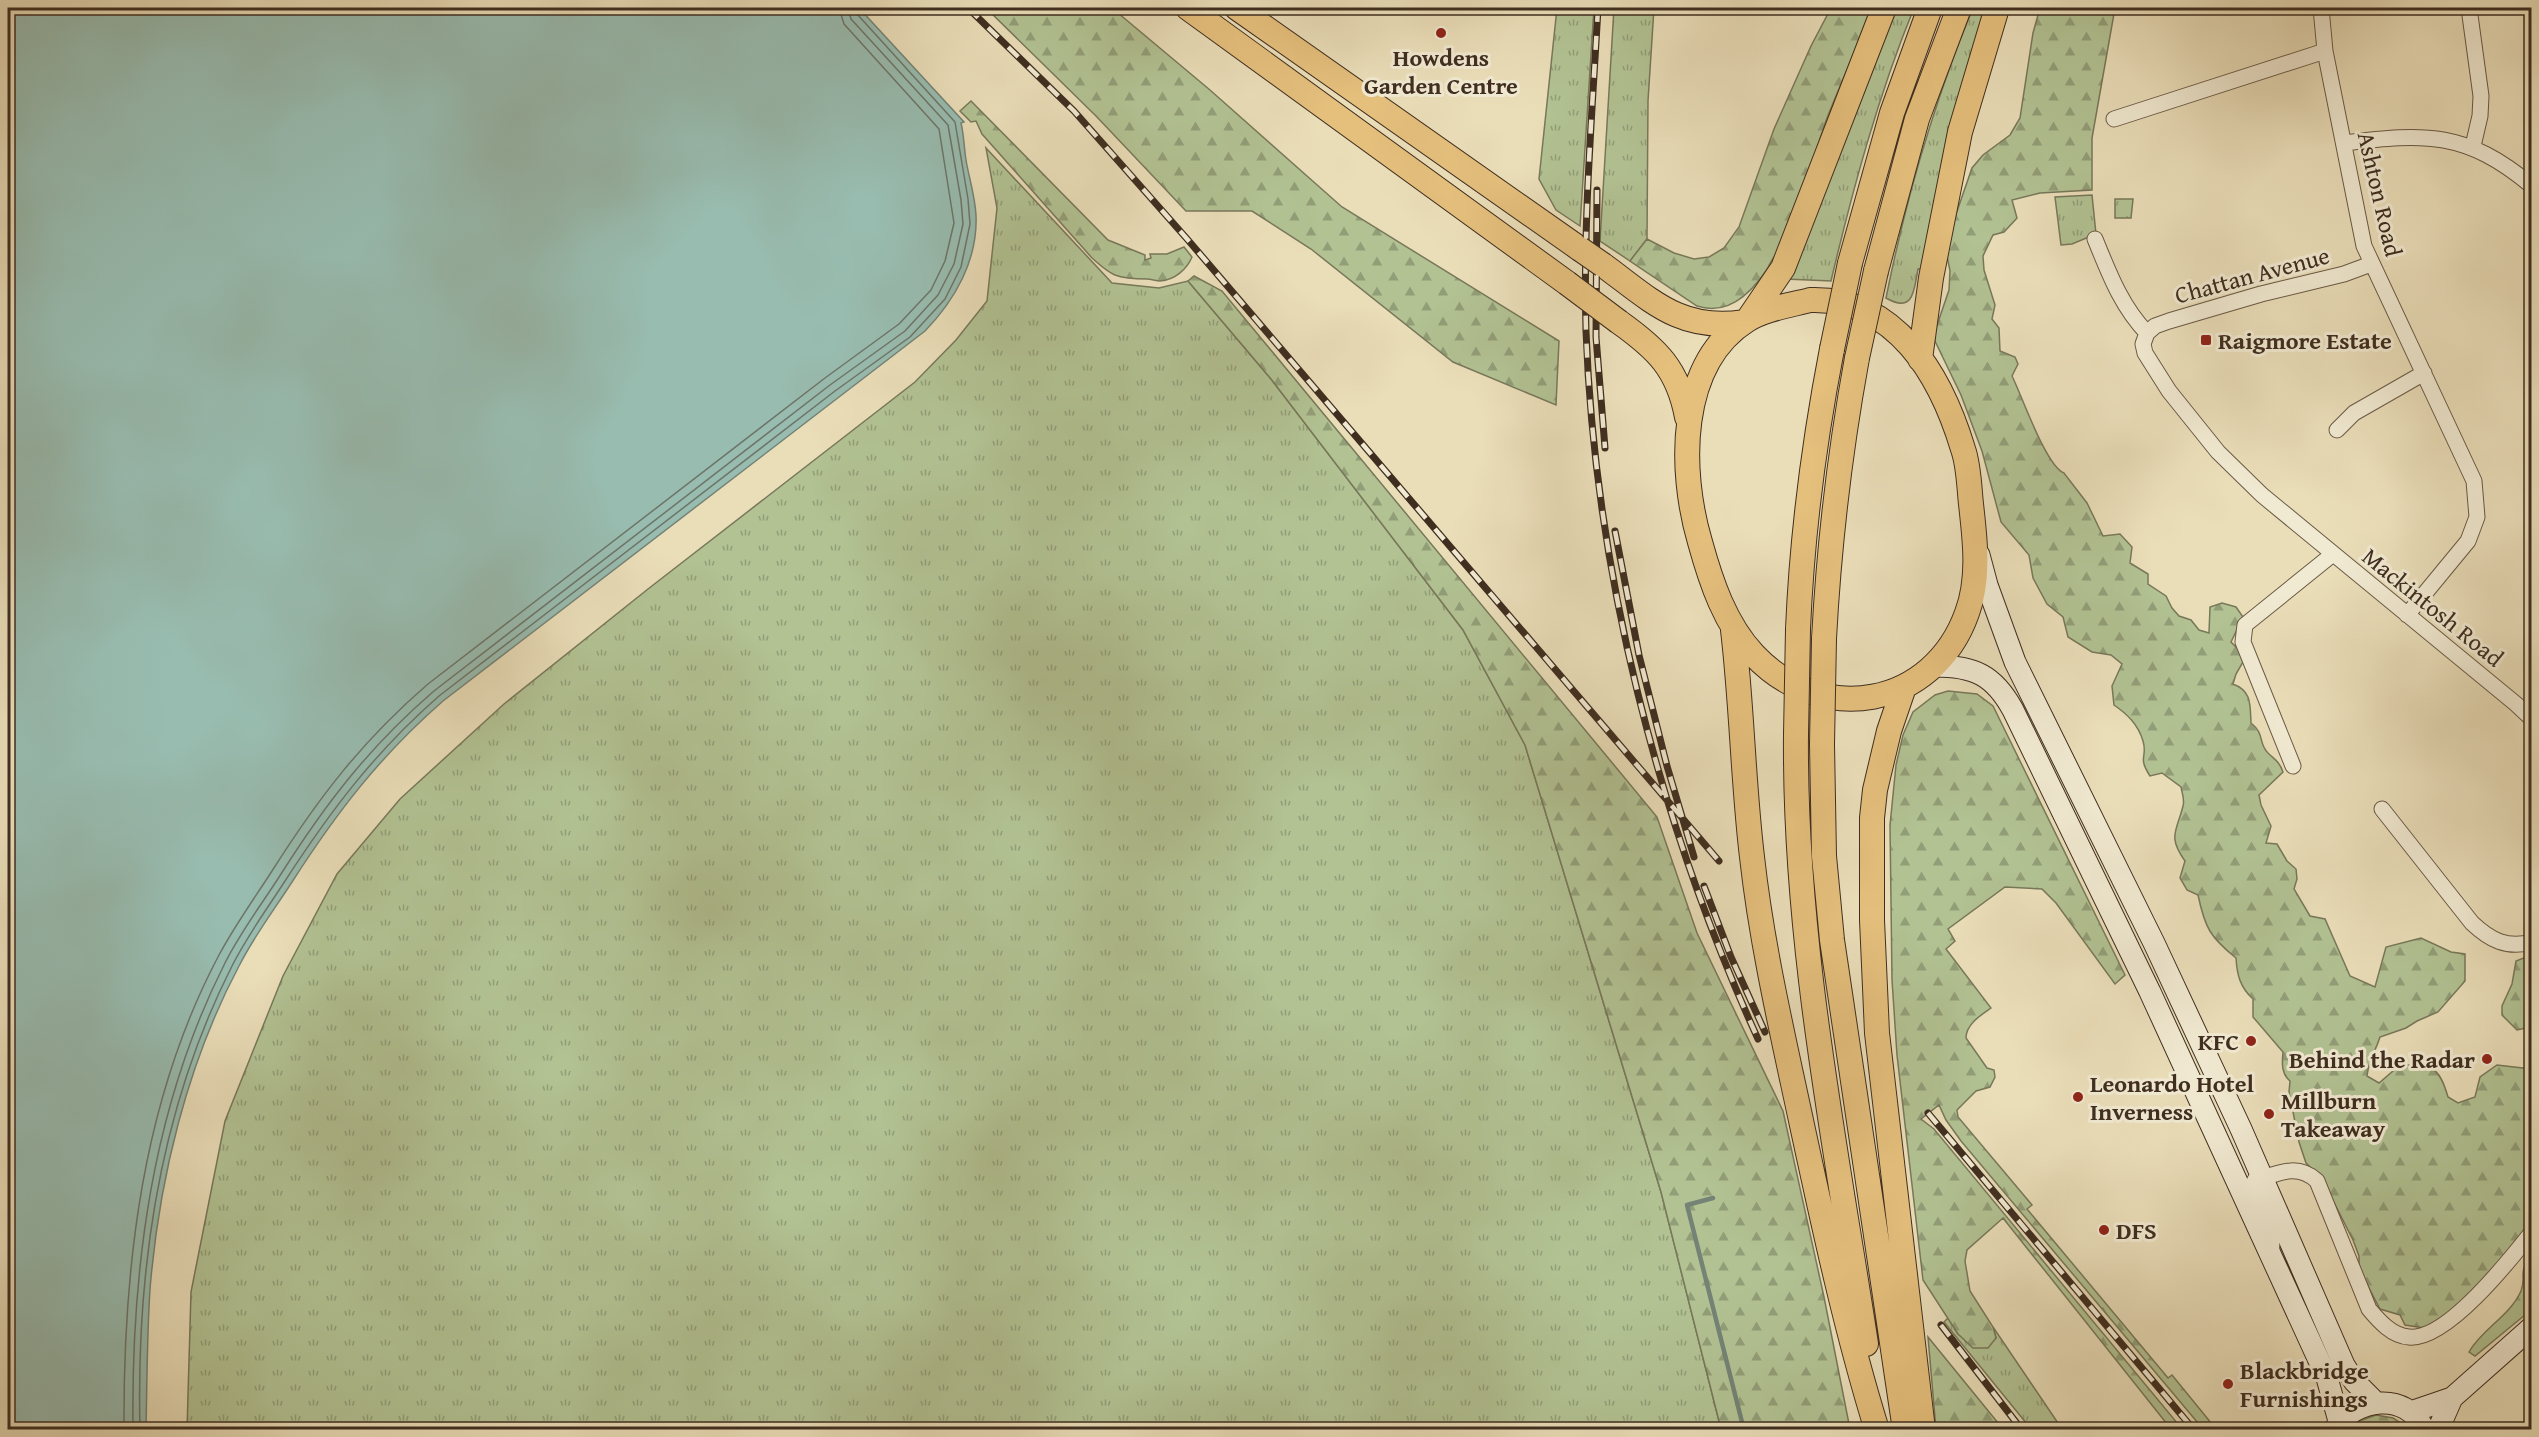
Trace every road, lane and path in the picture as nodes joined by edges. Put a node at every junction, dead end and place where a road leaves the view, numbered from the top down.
1 (1188, 8) edge
2 (1237, 8) edge
3 (1884, 8) edge
4 (1930, 8) edge
5 (1959, 8) edge
6 (1997, 8) edge
7 (2321, 8) edge
8 (2469, 8) edge
9 (2325, 51) junction
10 (2114, 119) dead end
11 (2344, 143) junction
12 (2473, 146) junction
13 (2532, 186) edge
14 (2096, 240) dead end
15 (2372, 264) junction
16 (1746, 320) junction
17 (2146, 333) junction
18 (1920, 359) junction
19 (2424, 373) junction
20 (1689, 428) junction
21 (2337, 430) dead end
22 (1975, 540) junction
23 (2333, 554) junction
24 (2407, 615) junction
25 (1733, 628) junction
26 (1935, 666) junction
27 (1904, 687) junction
28 (2532, 719) edge
29 (2293, 766) dead end
30 (2382, 809) dead end
31 (2532, 942) edge
32 (2263, 1178) junction
33 (2532, 1232) edge
34 (2270, 1257) junction
35 (2532, 1326) edge
36 (2452, 1398) junction
37 (2375, 1402) junction
38 (2411, 1412) junction
39 (2337, 1425) edge
40 (1878, 1430) edge
41 (1905, 1430) edge
42 (1923, 1430) edge
43 (2424, 1430) edge
44 (2438, 1430) edge

1 - 20 highway, bridge
2 - 16 highway, bridge
3 - 16 highway
4 - 40 highway, bridge
5 - 41 highway, bridge
6 - 18 highway
7 - 9 street, Ashton Road
8 - 12 street
9 - 10 street
9 - 11 street, Ashton Road
11 - 12 street
11 - 15 street, Ashton Road
12 - 13 street
14 - 17 street, Mackintosh Road
15 - 17 street, Chattan Avenue
15 - 19 street, Ashton Road
16 - 18 highway
16 - 20 highway
17 - 23 street, Mackintosh Road
18 - 22 highway
19 - 21 street
19 - 24 street, Ashton Road
20 - 25 highway
22 - 26 highway
22 - 32 main road
23 - 24 street, Mackintosh Road
23 - 29 street, Mackintosh Road
24 - 28 street, Mackintosh Road
25 - 27 highway
25 - 40 highway
26 - 27 highway
26 - 34 main road
27 - 42 highway
30 - 31 street
32 - 33 street
32 - 34 street
32 - 37 main road
34 - 39 main road
35 - 36 main road
36 - 38 main road
36 - 44 main road
37 - 38 main road
37 - 39 main road
38 - 43 main road

